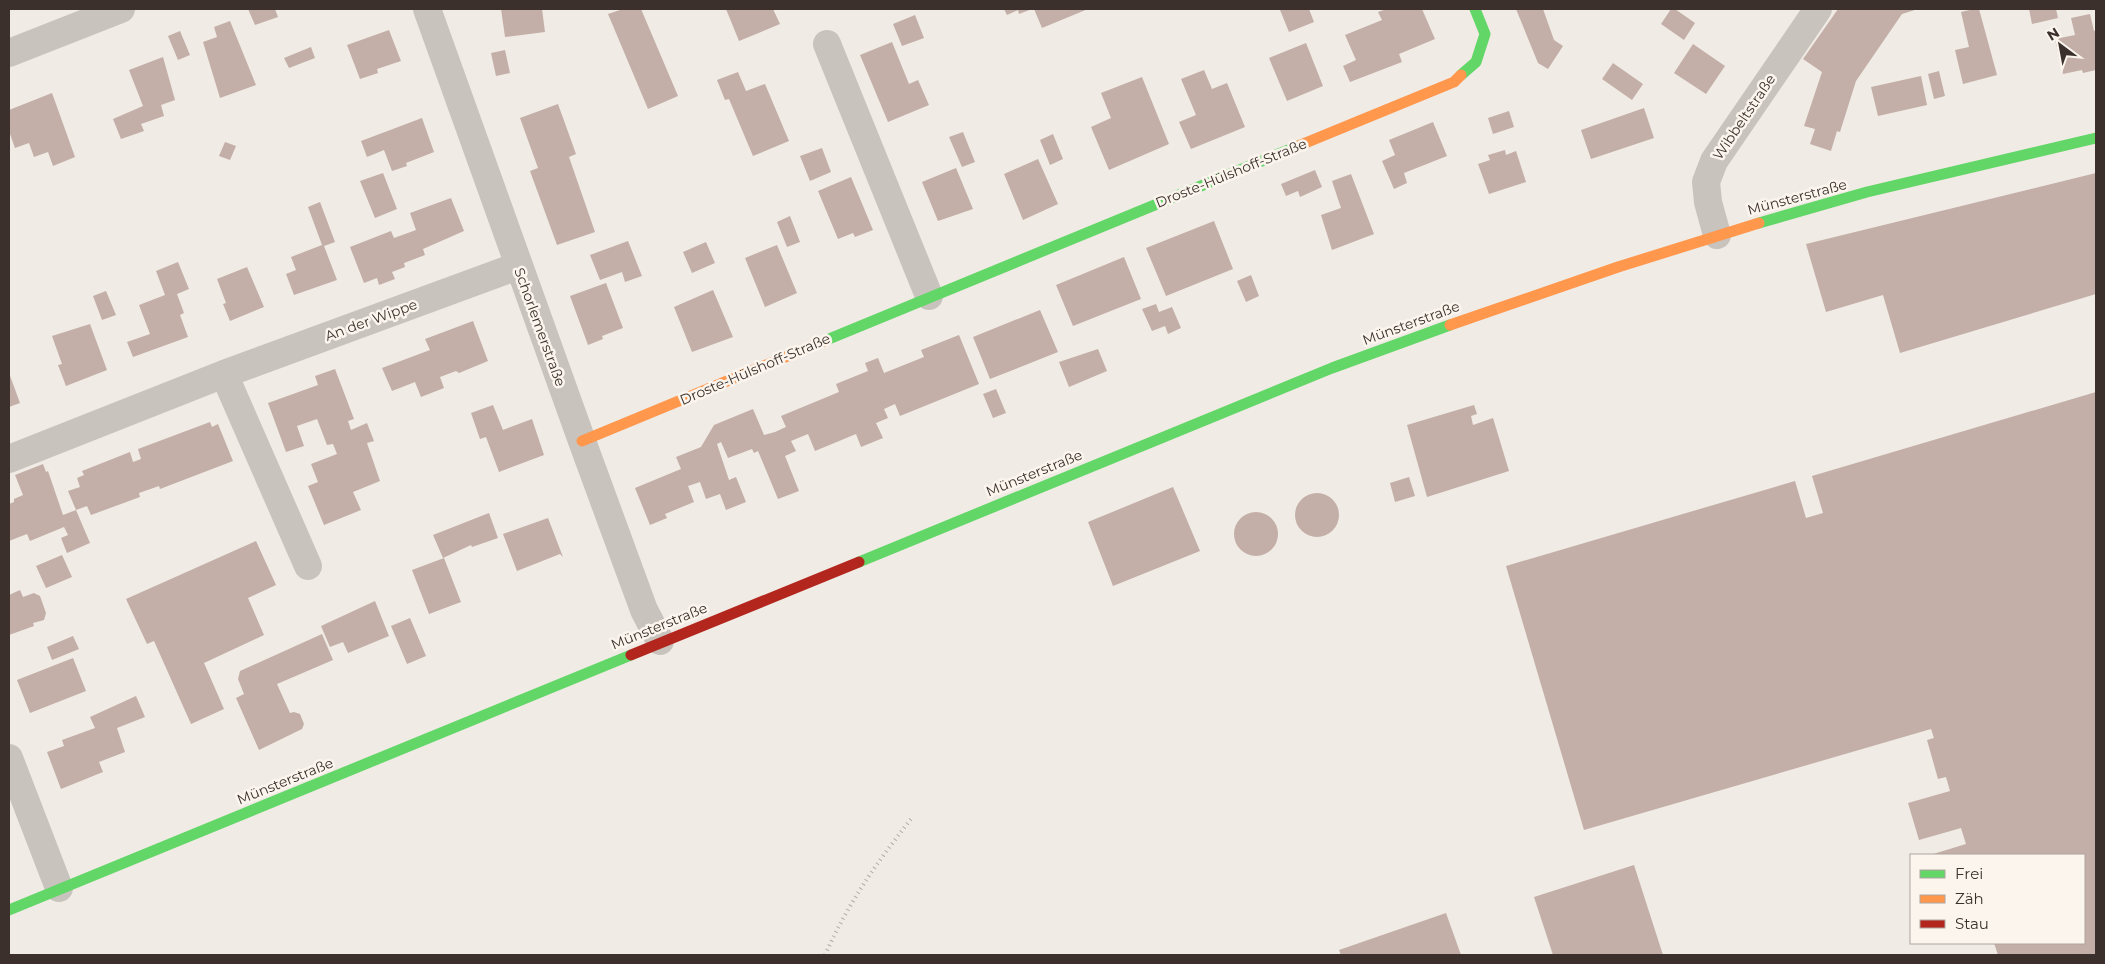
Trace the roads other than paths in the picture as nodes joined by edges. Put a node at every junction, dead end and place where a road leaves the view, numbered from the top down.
1 (121, 9) edge
2 (427, 9) edge
3 (1475, 9) edge
4 (1818, 9) edge
5 (827, 44) dead end
6 (9, 53) edge
7 (2096, 138) edge
8 (1717, 235) junction
9 (518, 266) junction
10 (929, 296) junction
11 (224, 374) junction
12 (582, 441) junction
13 (9, 459) edge
14 (308, 566) dead end
15 (660, 641) junction
16 (9, 758) edge
17 (59, 888) junction
18 (9, 910) edge

1 - 6 street
2 - 9 street, Schorlemerstraße
3 - 10 main road, Droste-Hülshoff-Straße
4 - 8 street, Wibbeltstraße
5 - 10 street
7 - 8 main road, Münsterstraße
8 - 15 main road, Münsterstraße
9 - 11 street, An der Wippe
9 - 12 street, Schorlemerstraße
10 - 12 main road, Droste-Hülshoff-Straße
11 - 13 street, An der Wippe
11 - 14 street
12 - 15 street, Schorlemerstraße
15 - 17 main road, Münsterstraße
16 - 17 street
17 - 18 main road, Münsterstraße

